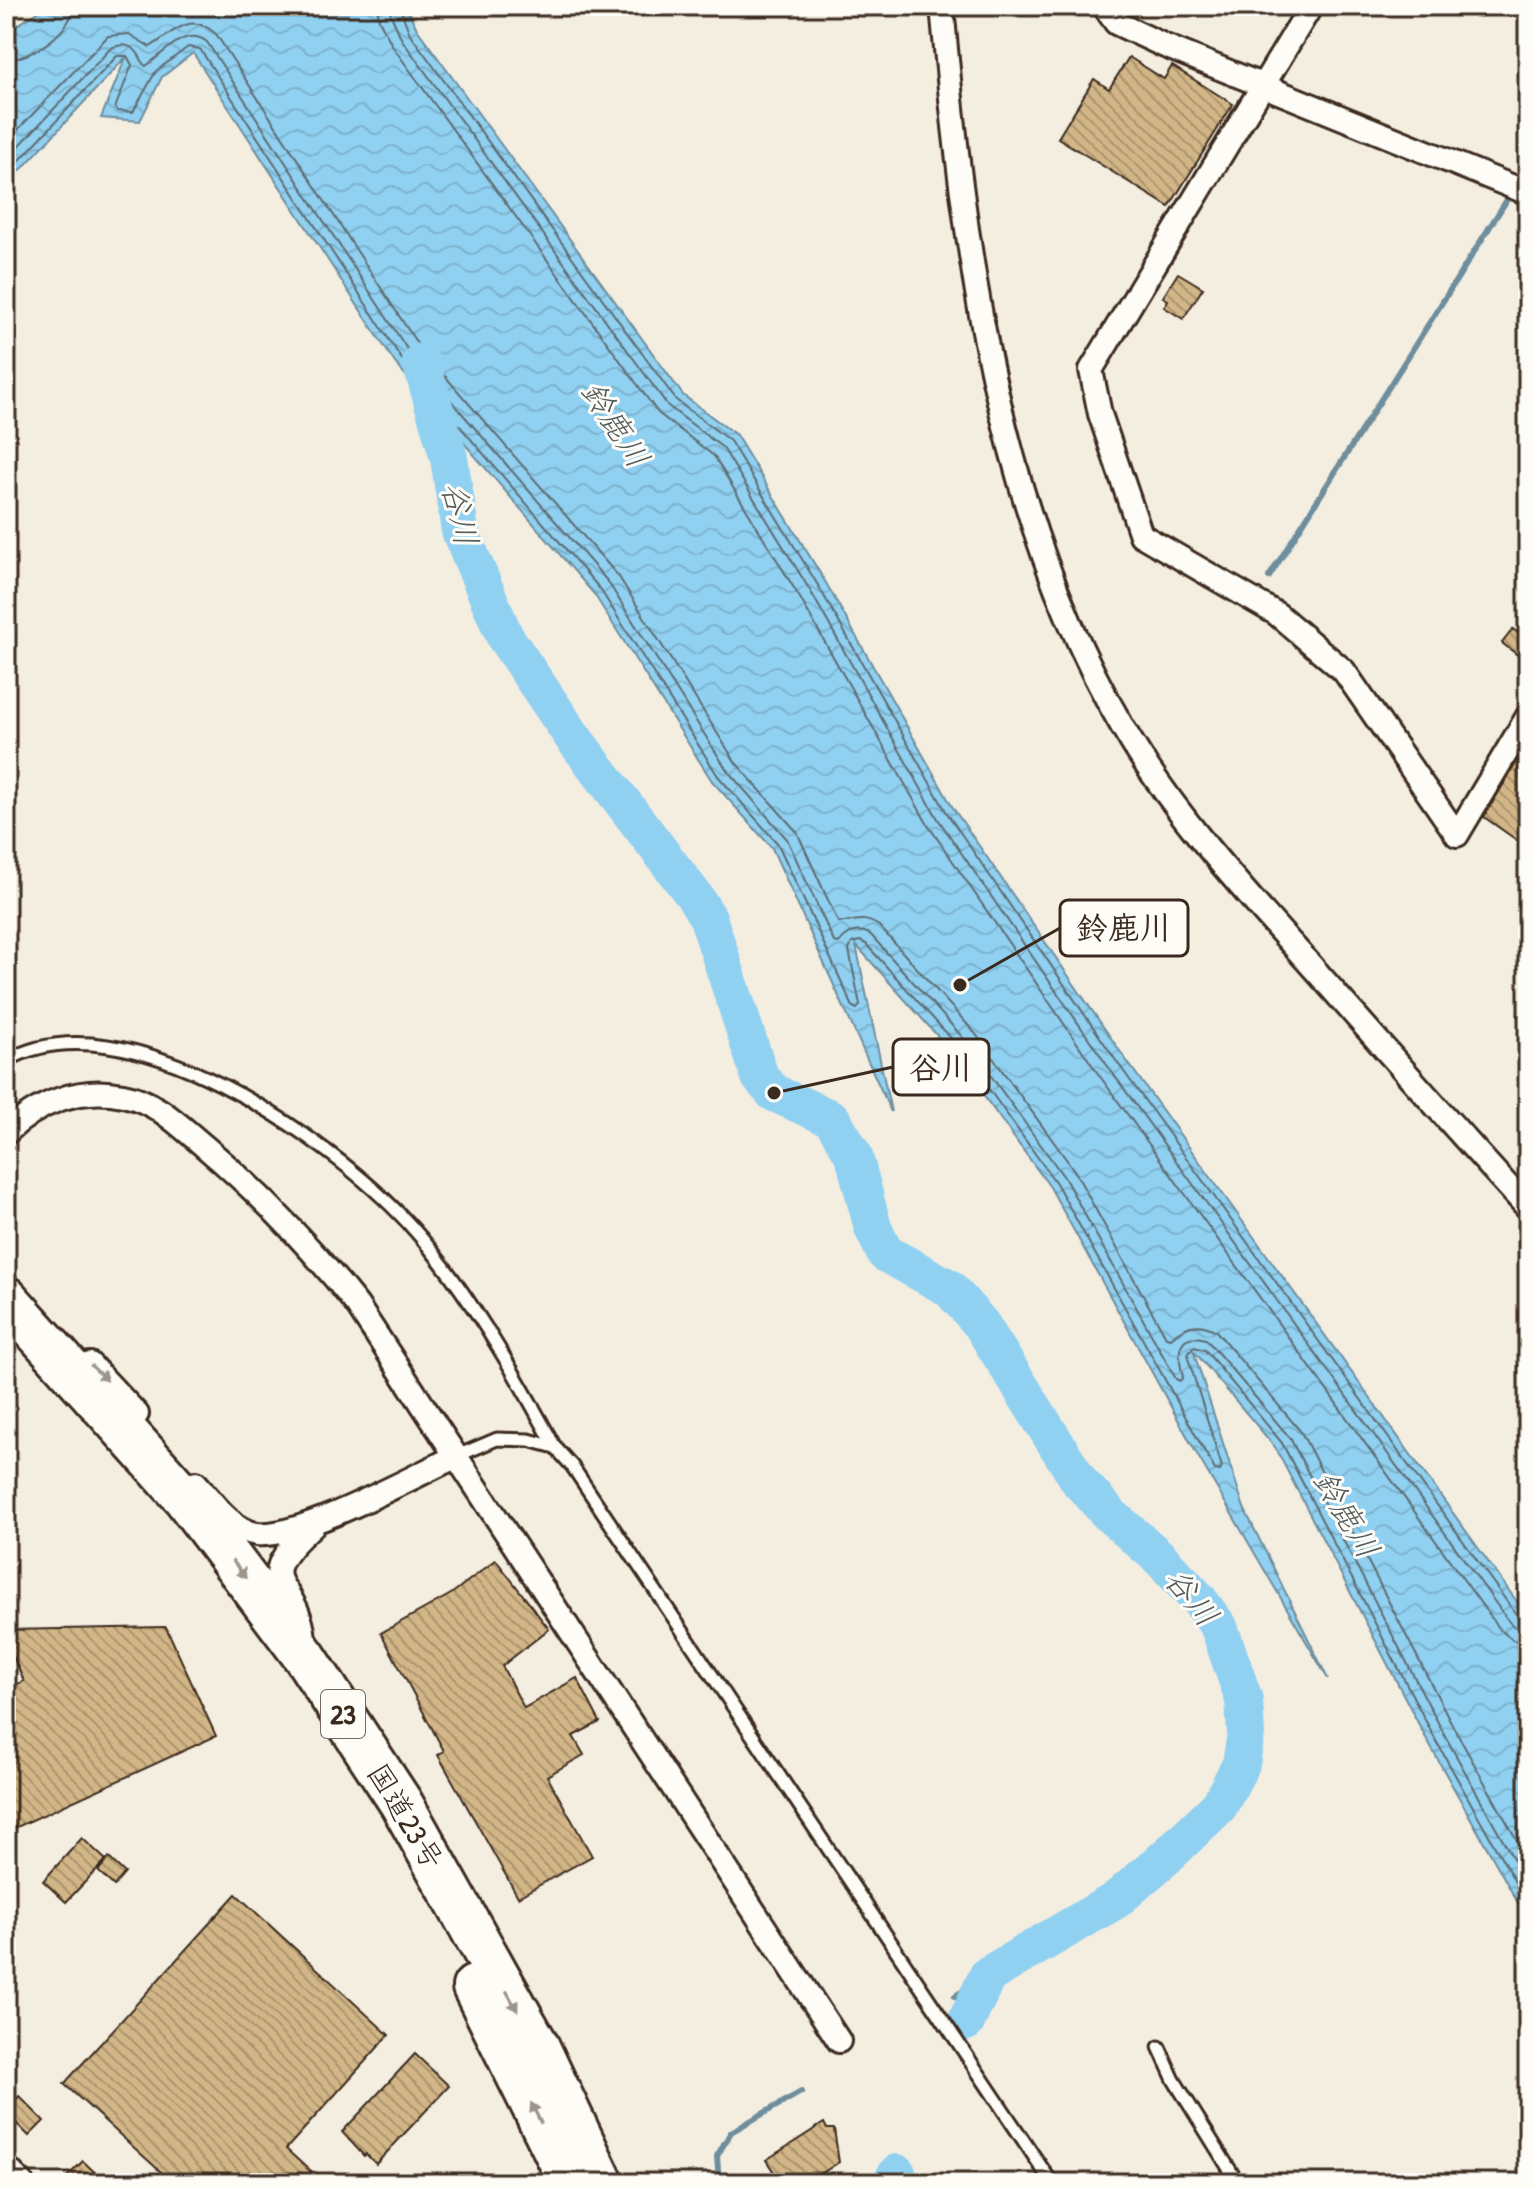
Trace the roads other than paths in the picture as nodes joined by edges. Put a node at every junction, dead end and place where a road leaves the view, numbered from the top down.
1 (942, 6) edge
2 (1104, 6) edge
3 (1311, 6) edge
4 (1263, 85) junction
5 (1528, 193) edge
6 (1528, 716) edge
7 (6, 1061) edge
8 (6, 1133) edge
9 (1528, 1208) edge
10 (9, 1315) edge
11 (555, 1447) junction
12 (457, 1456) junction
13 (317, 1521) junction
14 (305, 1657) junction
15 (839, 2041) dead end
16 (1159, 2047) dead end
17 (6, 2167) edge
18 (22, 2183) edge
19 (571, 2183) edge
20 (602, 2183) edge
21 (1052, 2183) edge
22 (1238, 2183) edge

1 - 9 street
2 - 4 street
3 - 4 street
4 - 5 street
4 - 6 street
7 - 11 lane
8 - 12 street
10 -> 13 street
10 -> 14 highway, 国道23号 / 23
19 -> 10 highway, 国道23号 / 23
11 - 12 lane
11 - 21 lane
12 - 13 street
12 - 15 street
13 - 14 street
14 -> 20 highway, 国道23号 / 23
16 - 22 lane
17 - 18 street

